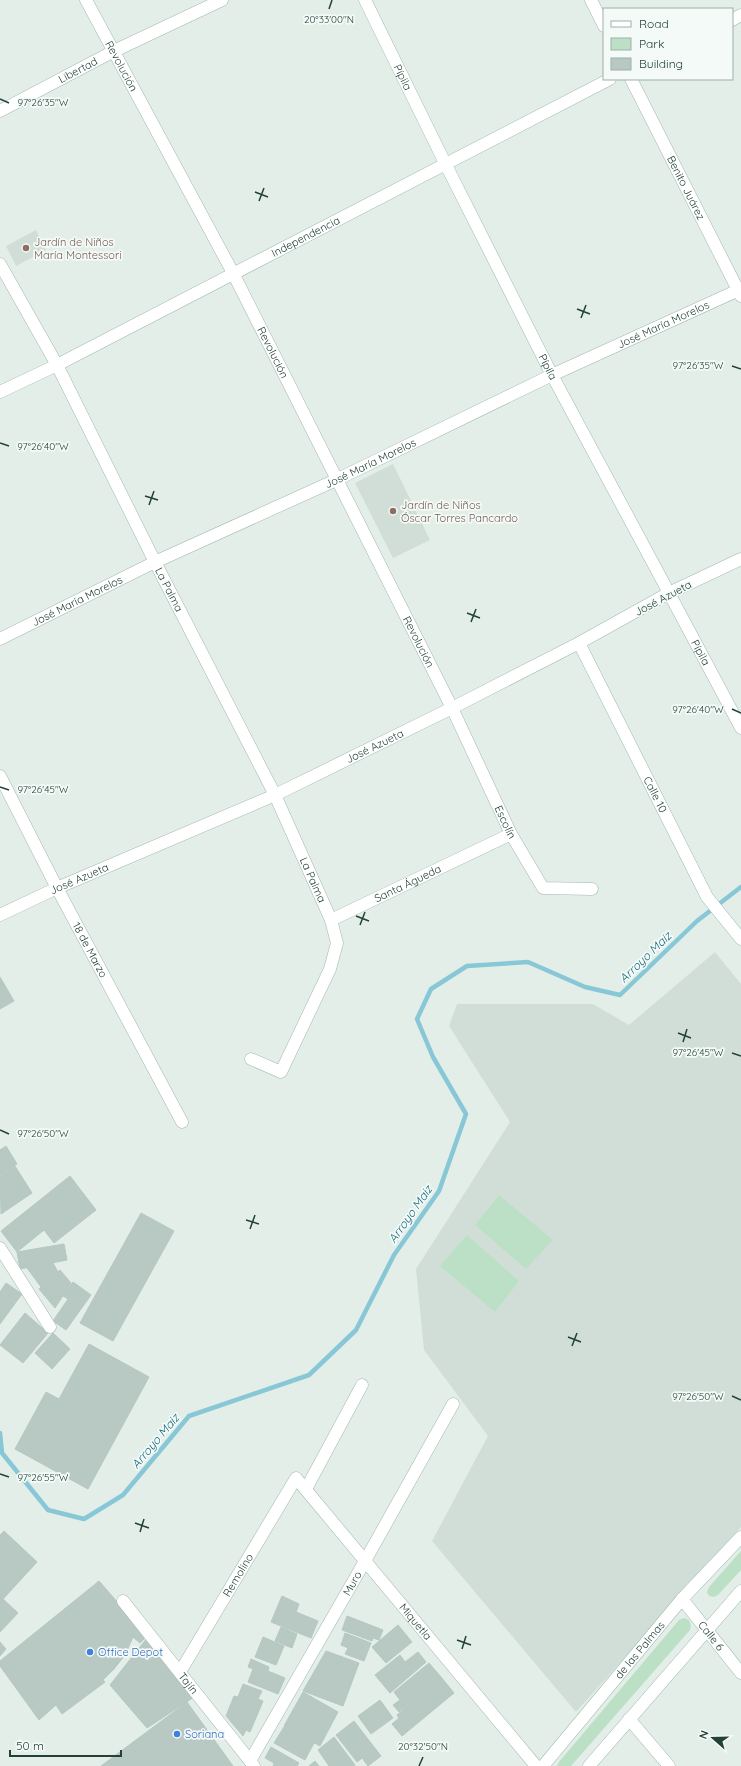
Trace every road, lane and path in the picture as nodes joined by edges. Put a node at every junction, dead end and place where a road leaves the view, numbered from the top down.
1 (86, 0) edge
2 (222, 0) edge
3 (365, 0) edge
4 (591, 0) edge
5 (603, 24) edge
6 (114, 50) junction
7 (608, 80) edge
8 (632, 80) edge
9 (0, 111) edge
10 (445, 163) junction
11 (0, 264) edge
12 (233, 273) junction
13 (740, 292) edge
14 (57, 365) junction
15 (552, 375) junction
16 (0, 392) edge
17 (336, 480) junction
18 (741, 559) edge
19 (155, 562) junction
20 (669, 593) junction
21 (0, 639) edge
22 (579, 643) junction
23 (452, 708) junction
24 (741, 728) edge
25 (0, 776) edge
26 (275, 795) junction
27 (511, 834) junction
28 (57, 888) junction
29 (592, 889) dead end
30 (0, 915) edge
31 (331, 920) junction
32 (740, 938) edge
33 (251, 1059) dead end
34 (182, 1122) dead end
35 (0, 1248) edge
36 (50, 1326) dead end
37 (362, 1386) dead end
38 (452, 1404) dead end
39 (296, 1478) joint
40 (306, 1489) junction
41 (741, 1537) edge
42 (365, 1561) junction
43 (741, 1591) edge
44 (682, 1598) junction
45 (123, 1600) dead end
46 (707, 1630) junction
47 (180, 1672) junction
48 (741, 1673) edge
49 (629, 1719) junction
50 (252, 1764) edge
51 (536, 1766) edge
52 (543, 1766) edge
53 (589, 1766) edge
54 (669, 1766) edge

1 - 6 street, Revolución
2 - 6 street, Libertad
3 - 10 street, Pípila
4 - 5 street
6 - 9 street, Libertad
6 - 12 street, Revolución
7 - 10 street, Independencia
8 - 13 street, Benito Juárez
10 - 12 street, Independencia
10 - 15 street, Pípila
11 - 14 street, La Palma
12 - 14 street, Independencia
12 - 17 street, Revolución
13 - 15 street, José María Morelos
14 - 16 street, Independencia
14 - 19 street, La Palma
15 - 17 street, José María Morelos
15 - 20 street, Pípila
17 - 19 street, José María Morelos
17 - 23 street, Revolución
18 - 20 street, José Azueta
19 - 21 street, José María Morelos
19 - 26 street, La Palma
20 - 22 street, José Azueta
20 - 24 street, Pípila
22 - 23 street, José Azueta
22 - 32 street, Calle 10
23 - 26 street, José Azueta
23 - 27 street, Escolín
25 - 28 street, 18 de Marzo
26 - 28 street, José Azueta
26 - 31 street, La Palma
27 - 29 street, Escolín
27 - 31 street, Santa Águeda
28 - 30 street, José Azueta
28 - 34 street, 18 de Marzo
31 - 33 street
35 - 36 street
37 - 40 street
38 - 42 street, Muro
39 - 40 street, Miquetla
39 - 47 street, Remolino
40 - 42 street, Miquetla
41 - 44 street, de las Palmas
42 - 50 street, Muro
42 - 51 street, Miquetla
43 - 46 street
44 - 46 street, Calle 6
44 - 52 street, de las Palmas
45 - 47 street, Tajín
46 - 48 street, Calle 6
46 - 49 street
47 - 50 street, Tajín
49 - 53 street
49 - 54 street

